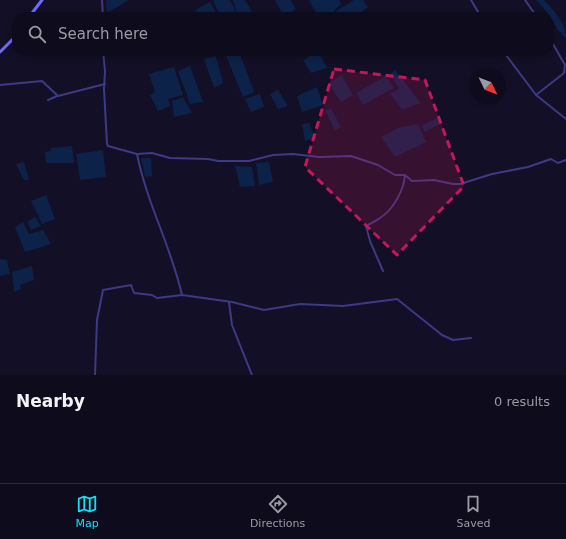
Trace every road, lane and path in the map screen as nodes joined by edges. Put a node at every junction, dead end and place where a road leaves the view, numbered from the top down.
1 (42, 0) edge
2 (102, 0) edge
3 (471, 0) edge
4 (525, 0) edge
5 (34, 12) edge
6 (103, 12) edge
7 (478, 12) edge
8 (533, 12) edge
9 (12, 39) edge
10 (554, 46) edge
11 (0, 52) edge
12 (103, 56) edge
13 (507, 56) edge
14 (105, 84) junction
15 (0, 85) edge
16 (536, 95) junction
17 (57, 96) junction
18 (48, 100) dead end
19 (566, 119) edge
20 (138, 154) junction
21 (566, 160) edge
22 (405, 175) junction
23 (383, 271) dead end
24 (182, 295) junction
25 (229, 302) junction
26 (471, 338) dead end
27 (95, 375) edge
28 (252, 375) edge

1 - 5 street
2 - 6 street
3 - 7 street
4 - 8 street
9 - 11 street
10 - 16 street
12 - 14 street
13 - 16 street
14 - 17 street
14 - 20 street
15 - 17 street
16 - 19 street
17 - 18 street
20 - 22 street
20 - 24 street
21 - 22 street
22 - 23 street
24 - 25 street
24 - 27 street
25 - 26 street
25 - 28 street

